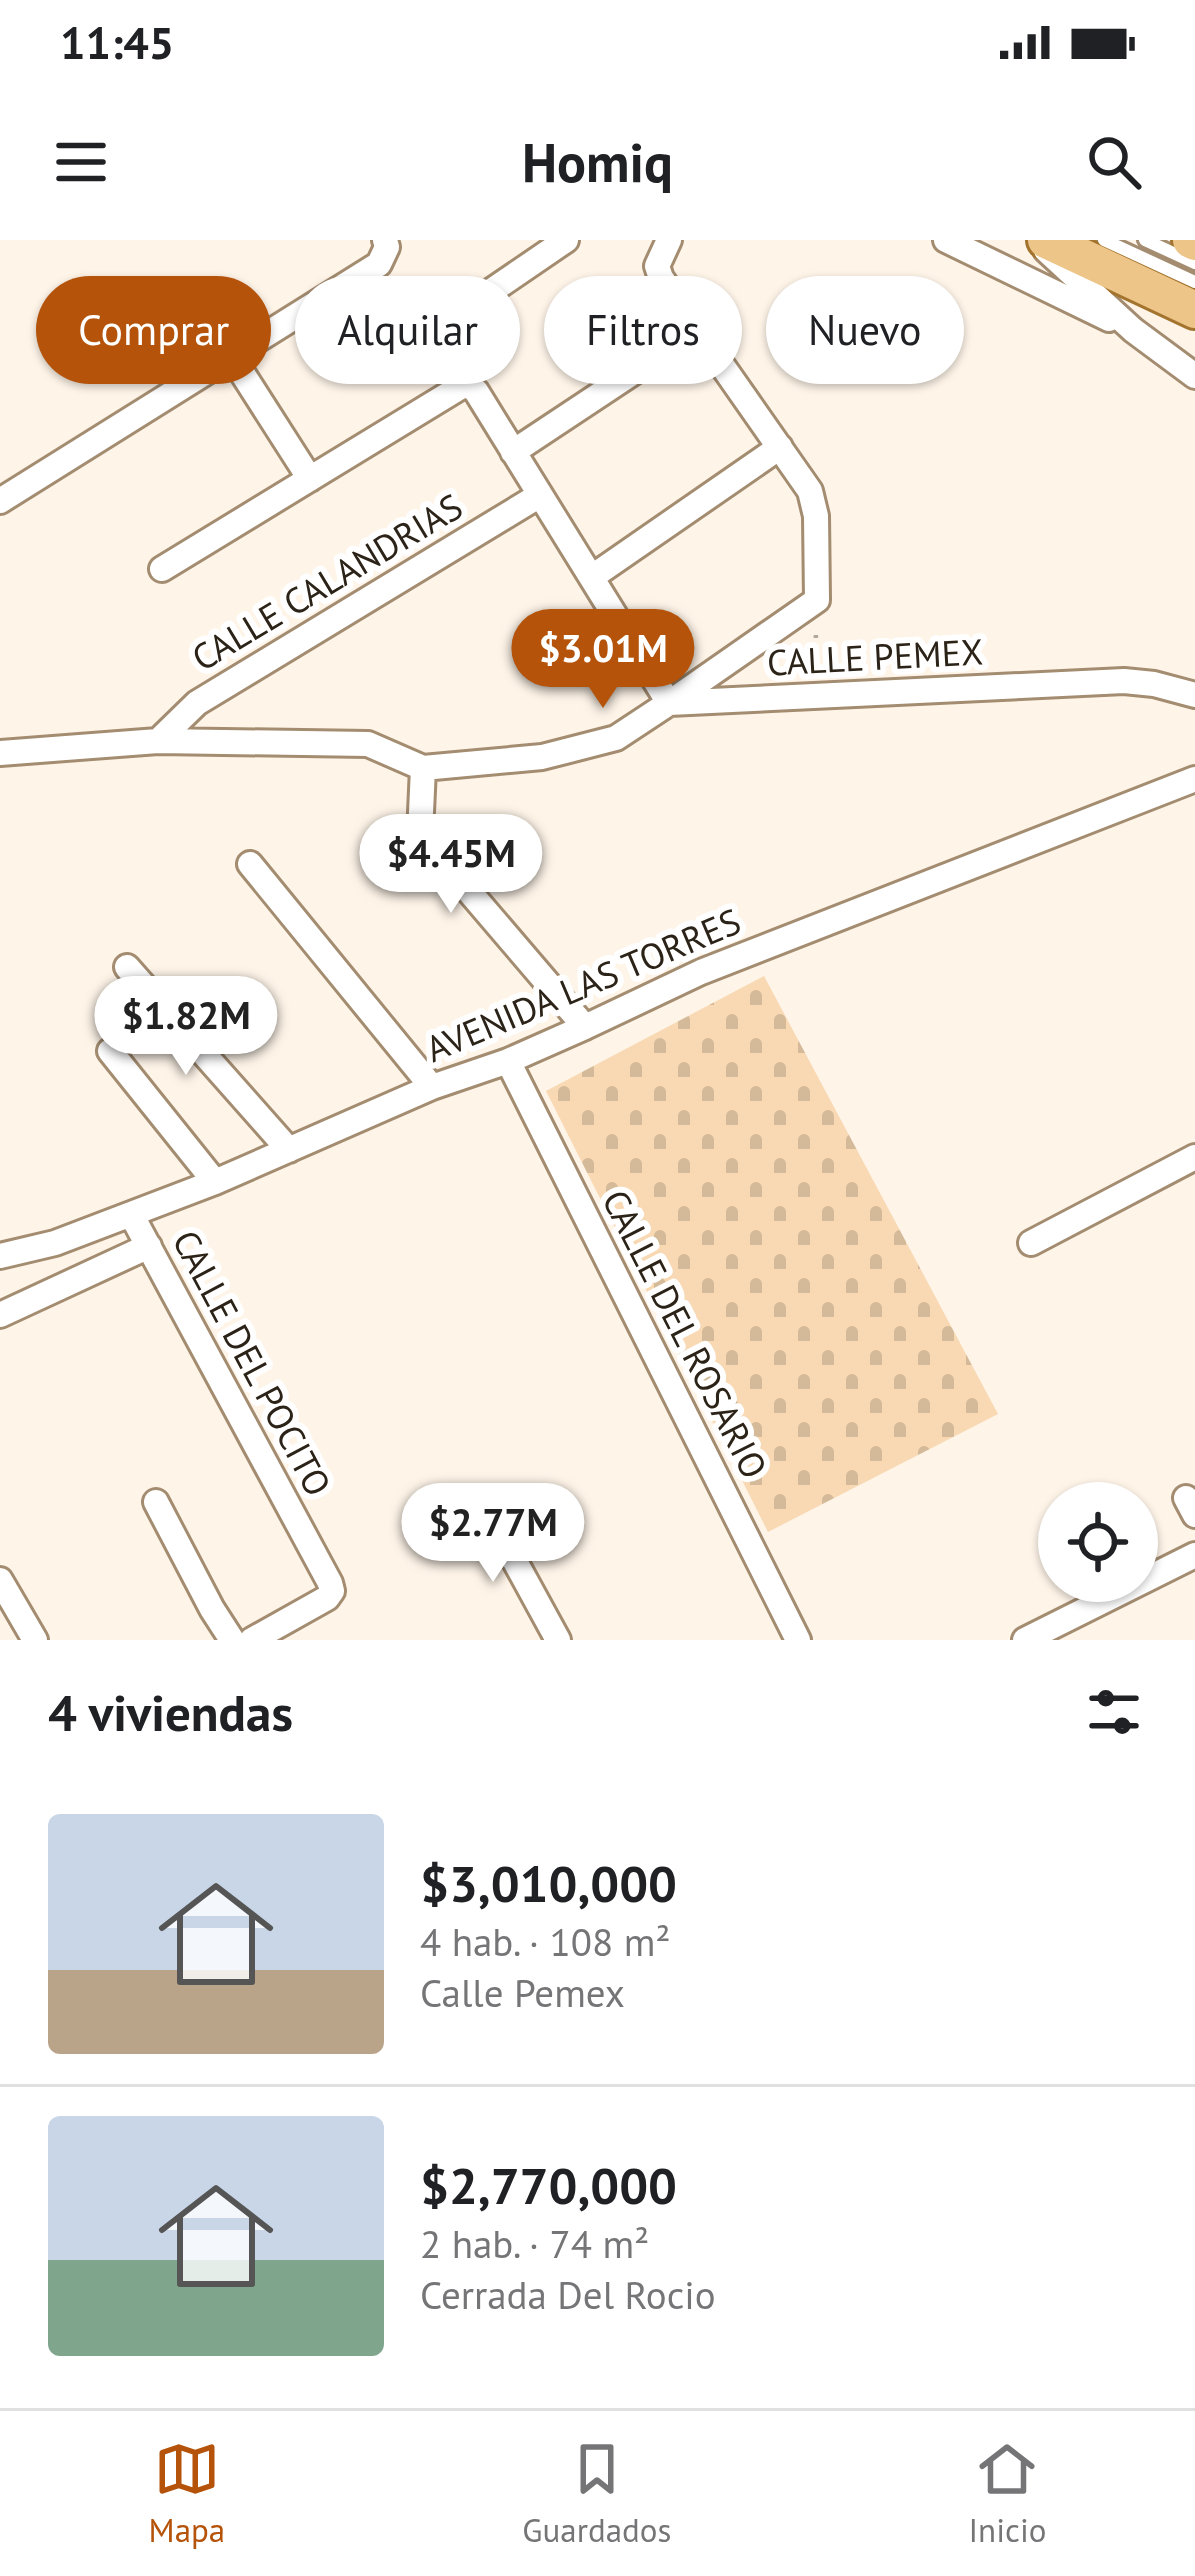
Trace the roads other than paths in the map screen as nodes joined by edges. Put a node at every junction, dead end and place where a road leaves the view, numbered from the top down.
1 (385, 240) edge
2 (566, 240) edge
3 (669, 240) edge
4 (946, 240) edge
5 (1035, 240) edge
6 (1046, 240) edge
7 (1104, 240) edge
8 (1144, 240) edge
9 (1195, 263) edge
10 (513, 276) edge
11 (660, 276) edge
12 (1195, 282) edge
13 (1195, 310) edge
14 (1133, 330) junction
15 (271, 332) edge
16 (1195, 376) edge
17 (187, 384) edge
18 (249, 384) edge
19 (616, 384) edge
20 (735, 384) edge
21 (780, 447) junction
22 (513, 452) junction
23 (310, 479) junction
24 (540, 495) junction
25 (1, 497) edge
26 (162, 569) dead end
27 (592, 577) junction
28 (1195, 695) edge
29 (669, 703) junction
30 (158, 741) junction
31 (0, 753) edge
32 (423, 768) junction
33 (1195, 779) edge
34 (250, 864) dead end
35 (127, 967) dead end
36 (585, 1028) junction
37 (110, 1051) dead end
38 (508, 1060) junction
39 (432, 1087) junction
40 (290, 1150) junction
41 (1195, 1157) edge
42 (215, 1182) junction
43 (131, 1214) junction
44 (1031, 1243) dead end
45 (148, 1246) junction
46 (0, 1256) edge
47 (0, 1315) edge
48 (482, 1501) dead end
49 (156, 1502) dead end
50 (1195, 1555) edge
51 (0, 1580) edge
52 (35, 1640) edge
53 (232, 1640) edge
54 (252, 1640) edge
55 (558, 1640) edge
56 (797, 1640) edge
57 (1025, 1640) edge

1 - 15 street
2 - 10 street
3 - 11 street
4 - 14 street
5 - 14 street
6 - 13 main road
7 - 12 lane
8 - 9 lane
14 - 16 street
17 - 25 street
18 - 23 street
19 - 22 street
20 - 21 street
21 - 27 street
21 - 29 street
22 - 23 street
22 - 24 street
23 - 26 street
24 - 27 street
24 - 30 street, CALLE CALANDRIAS
27 - 29 street
28 - 29 street, CALLE PEMEX
29 - 32 street
30 - 31 street
30 - 32 street
32 - 36 street
33 - 36 street, AVENIDA LAS TORRES
34 - 39 street
35 - 40 street
36 - 38 street, AVENIDA LAS TORRES
37 - 42 street
38 - 39 street, AVENIDA LAS TORRES
38 - 56 street, CALLE DEL ROSARIO
39 - 40 street, AVENIDA LAS TORRES
40 - 42 street, AVENIDA LAS TORRES
41 - 44 street
42 - 43 street, AVENIDA LAS TORRES
43 - 45 street, CALLE DEL POCITO
43 - 46 street, AVENIDA LAS TORRES
45 - 47 street
45 - 54 street, CALLE DEL POCITO
48 - 55 street
49 - 53 street
50 - 57 street
51 - 52 street

